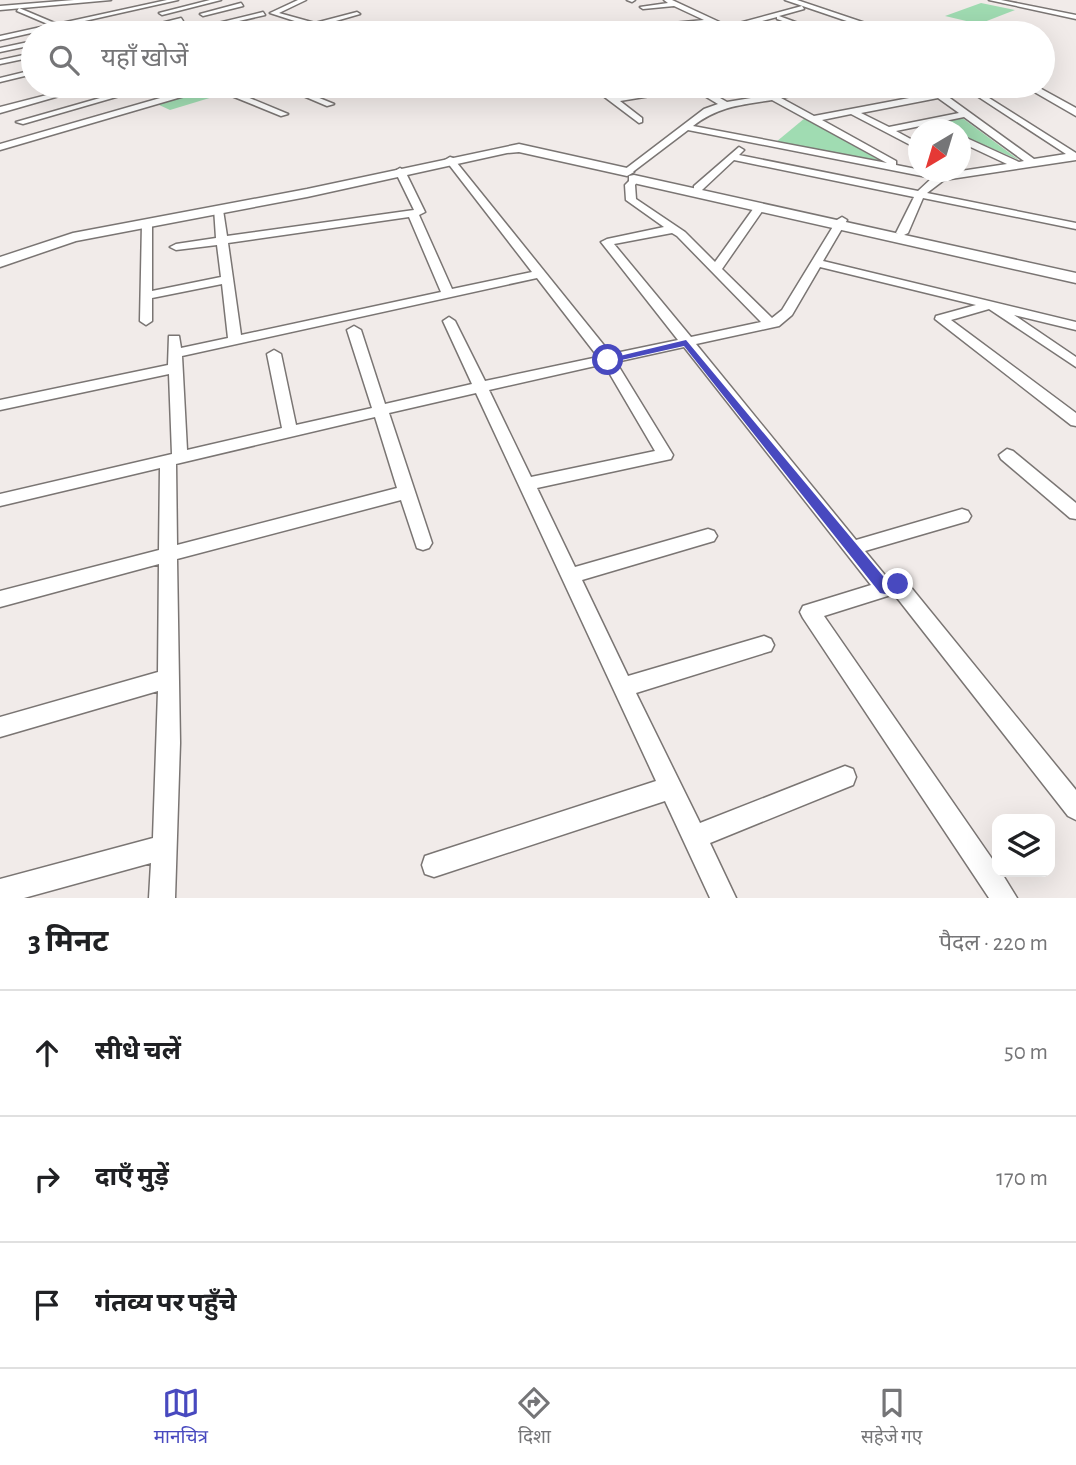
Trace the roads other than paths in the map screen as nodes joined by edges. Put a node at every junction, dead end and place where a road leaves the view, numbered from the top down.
1 (107, 0) edge
2 (175, 0) edge
3 (218, 0) edge
4 (225, 0) edge
5 (779, 0) edge
6 (789, 0) edge
7 (992, 0) edge
8 (1044, 0) edge
9 (301, 2) edge
10 (671, 2) edge
11 (828, 2) edge
12 (241, 5) junction
13 (643, 7) dead end
14 (1025, 7) junction
15 (0, 8) edge
16 (808, 8) junction
17 (19, 10) dead end
18 (1076, 10) edge
19 (269, 13) junction
20 (156, 14) dead end
21 (356, 14) dead end
22 (1064, 15) junction
23 (102, 16) junction
24 (779, 18) junction
25 (1076, 18) edge
26 (45, 21) edge
27 (80, 21) edge
28 (115, 21) edge
29 (175, 21) edge
30 (233, 21) edge
31 (237, 21) edge
32 (300, 21) edge
33 (330, 21) edge
34 (712, 21) edge
35 (759, 21) edge
36 (768, 21) edge
37 (788, 21) edge
38 (844, 21) edge
39 (851, 21) edge
40 (21, 34) edge
41 (0, 38) edge
42 (21, 46) edge
43 (0, 50) edge
44 (21, 58) edge
45 (0, 62) edge
46 (21, 73) edge
47 (0, 79) edge
48 (1055, 95) edge
49 (45, 98) edge
50 (107, 98) edge
51 (170, 98) edge
52 (243, 98) edge
53 (315, 98) edge
54 (610, 98) edge
55 (625, 98) edge
56 (714, 98) edge
57 (766, 98) edge
58 (774, 98) edge
59 (925, 98) edge
60 (944, 98) edge
61 (984, 98) edge
62 (1050, 98) edge
63 (613, 100) junction
64 (330, 104) dead end
65 (725, 105) junction
66 (1076, 107) edge
67 (0, 110) edge
68 (853, 112) junction
69 (1076, 113) edge
70 (284, 114) dead end
71 (966, 114) junction
72 (814, 119) junction
73 (941, 119) edge
74 (639, 120) dead end
75 (20, 122) junction
76 (908, 126) edge
77 (687, 127) junction
78 (888, 130) junction
79 (42, 135) junction
80 (752, 139) junction
81 (908, 140) edge
82 (971, 143) edge
83 (0, 147) edge
84 (1075, 156) edge
85 (732, 157) junction
86 (450, 160) junction
87 (1031, 162) junction
88 (1018, 165) junction
89 (895, 168) junction
90 (971, 169) edge
91 (400, 171) junction
92 (908, 171) edge
93 (630, 175) junction
94 (932, 182) edge
95 (698, 188) junction
96 (919, 195) junction
97 (760, 207) junction
98 (218, 210) junction
99 (413, 213) junction
100 (841, 222) junction
101 (148, 223) junction
102 (1076, 226) edge
103 (673, 229) junction
104 (902, 233) junction
105 (224, 240) junction
106 (176, 247) dead end
107 (0, 262) edge
108 (817, 263) junction
109 (716, 270) junction
110 (1076, 272) edge
111 (540, 274) junction
112 (1076, 278) edge
113 (228, 279) junction
114 (448, 294) junction
115 (146, 296) junction
116 (991, 305) junction
117 (145, 321) dead end
118 (449, 321) dead end
119 (770, 324) junction
120 (1076, 326) edge
121 (354, 330) dead end
122 (235, 339) junction
123 (686, 342) junction
124 (175, 353) junction
125 (274, 354) dead end
126 (608, 360) junction
127 (1076, 363) edge
128 (480, 387) junction
129 (0, 405) edge
130 (379, 411) junction
131 (1076, 421) edge
132 (290, 432) junction
133 (1007, 456) dead end
134 (174, 459) junction
135 (526, 484) junction
136 (406, 492) junction
137 (0, 500) edge
138 (1076, 513) edge
139 (962, 516) dead end
140 (708, 536) dead end
141 (423, 543) dead end
142 (852, 548) junction
143 (169, 554) junction
144 (570, 576) junction
145 (885, 589) junction
146 (0, 599) edge
147 (764, 645) dead end
148 (169, 678) junction
149 (623, 687) junction
150 (0, 727) edge
151 (845, 777) dead end
152 (671, 788) junction
153 (1076, 808) edge
154 (695, 837) junction
155 (164, 847) junction
156 (433, 865) dead end
157 (0, 892) edge
158 (162, 898) edge
159 (723, 898) edge
160 (1004, 898) edge

1 - 15 street
2 - 23 street
3 - 20 street
4 - 12 street
5 - 16 street
6 - 16 street
7 - 14 street
8 - 14 street
9 - 19 street
10 - 13 street
10 - 34 street
11 - 16 street
12 - 19 street
12 - 29 street
14 - 22 street
16 - 24 street
16 - 35 street
16 - 38 street
16 - 39 street
17 - 26 street
18 - 22 street
19 - 30 street
19 - 31 street
19 - 32 street
21 - 33 street
22 - 25 street
23 - 27 street
23 - 28 street
24 - 36 street
24 - 37 street
40 - 41 street
42 - 43 street
44 - 45 street
46 - 47 street
48 - 66 street
49 - 67 street
50 - 75 street
51 - 79 street
52 - 70 street
53 - 64 street
54 - 63 street
55 - 63 street
56 - 65 street
57 - 65 street
58 - 72 street
59 - 68 street
60 - 71 street
61 - 84 street
62 - 69 street
63 - 74 street
65 - 77 street
67 - 75 street
68 - 72 street
68 - 78 street
71 - 73 street
71 - 87 street
72 - 89 street
75 - 79 street
76 - 78 street
77 - 80 street
77 - 93 street
78 - 81 street
79 - 83 street
80 - 85 street
80 - 89 street
82 - 88 street
84 - 87 street
85 - 95 street
85 - 96 street
86 - 91 street
86 - 93 street
86 - 111 street
87 - 88 street
88 - 90 street
89 - 92 street
91 - 98 street
91 - 99 street
93 - 95 street
93 - 97 street
93 - 103 street
94 - 96 street
95 - 100 street
96 - 102 street
96 - 104 street
97 - 100 street
97 - 109 street
98 - 101 street
98 - 105 street
99 - 105 street
99 - 114 street
100 - 104 street
100 - 108 street
100 - 112 street
101 - 107 street
101 - 115 street
103 - 109 street
103 - 123 street
104 - 110 street
105 - 106 street
105 - 113 street
108 - 116 street
108 - 119 street
109 - 119 street
111 - 114 street
111 - 126 street
113 - 115 street
113 - 122 street
114 - 122 street
115 - 117 street
116 - 120 street
116 - 127 street
116 - 131 street
118 - 128 street
119 - 123 street
121 - 130 street
122 - 124 street
123 - 126 street
123 - 142 street
124 - 129 street
124 - 134 street
125 - 132 street
126 - 128 street
126 - 135 street
128 - 130 street
128 - 135 street
130 - 132 street
130 - 136 street
132 - 134 street
133 - 138 street
134 - 137 street
134 - 143 street
135 - 144 street
136 - 141 street
136 - 143 street
139 - 142 street
140 - 144 street
142 - 145 street
143 - 146 street
143 - 148 street
144 - 149 street
145 - 153 street
145 - 160 street
147 - 149 street
148 - 150 street
148 - 155 street
149 - 152 street
151 - 154 street
152 - 154 street
152 - 156 street
154 - 159 street
155 - 157 street
155 - 158 street

